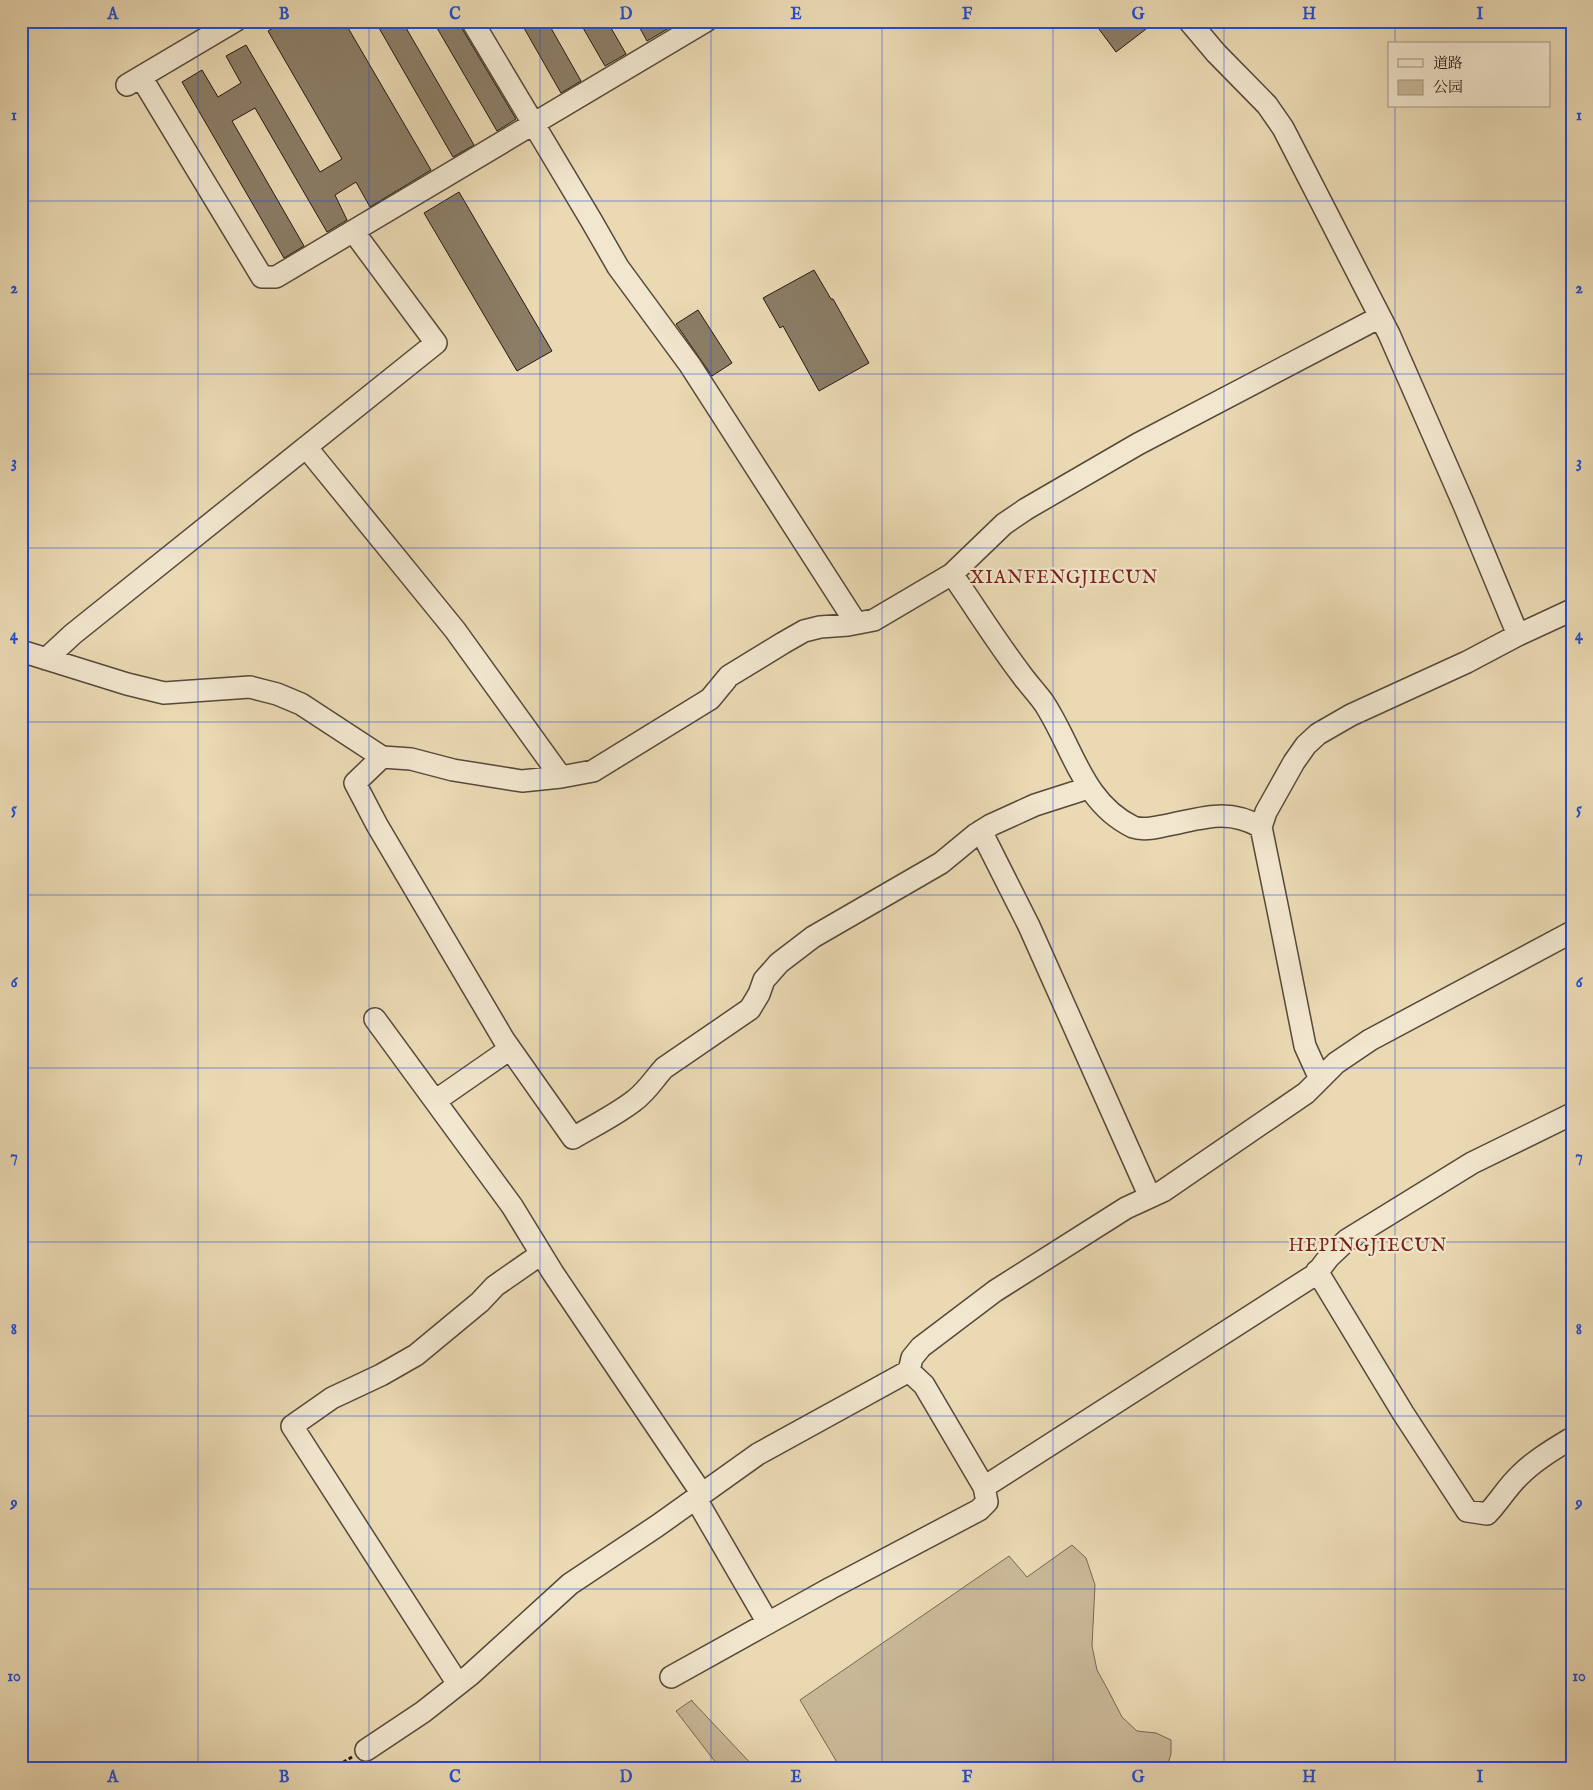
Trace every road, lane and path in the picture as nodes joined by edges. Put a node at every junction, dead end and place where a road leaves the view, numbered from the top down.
1 (235, 21) edge
2 (472, 21) edge
3 (706, 21) edge
4 (1189, 21) edge
5 (534, 124) junction
6 (353, 231) junction
7 (1380, 317) junction
8 (306, 447) junction
9 (952, 574) junction
10 (1572, 610) edge
11 (856, 623) junction
12 (1518, 635) junction
13 (21, 651) edge
14 (46, 659) junction
15 (382, 757) junction
16 (561, 777) junction
17 (1088, 788) junction
18 (1262, 827) junction
19 (981, 831) junction
20 (1572, 932) edge
21 (375, 1019) dead end
22 (510, 1049) junction
23 (1320, 1080) junction
24 (436, 1101) junction
25 (1572, 1114) edge
26 (1150, 1197) junction
27 (541, 1254) junction
28 (1318, 1271) junction
29 (909, 1371) junction
30 (1572, 1438) edge
31 (984, 1487) junction
32 (699, 1496) junction
33 (768, 1623) junction
34 (671, 1677) dead end
35 (458, 1684) junction
36 (366, 1750) dead end

1 - 6 street
2 - 5 street
3 - 5 street
4 - 7 street
5 - 6 street
5 - 11 street
6 - 8 street
7 - 9 street
7 - 12 street
8 - 14 street
8 - 16 street
9 - 11 street
9 - 17 street
10 - 12 street
11 - 16 street
12 - 18 street
13 - 14 street
14 - 15 street
15 - 16 street
15 - 22 street
17 - 18 street
17 - 19 street
18 - 23 street
19 - 22 street
19 - 26 street
20 - 23 street
21 - 24 street
22 - 24 street
23 - 26 street
24 - 27 street
25 - 28 street
26 - 29 street
27 - 32 street
27 - 35 street
28 - 30 street
28 - 31 street
29 - 31 street
29 - 32 street
31 - 33 street
32 - 33 street
32 - 35 street
33 - 34 street
35 - 36 street

